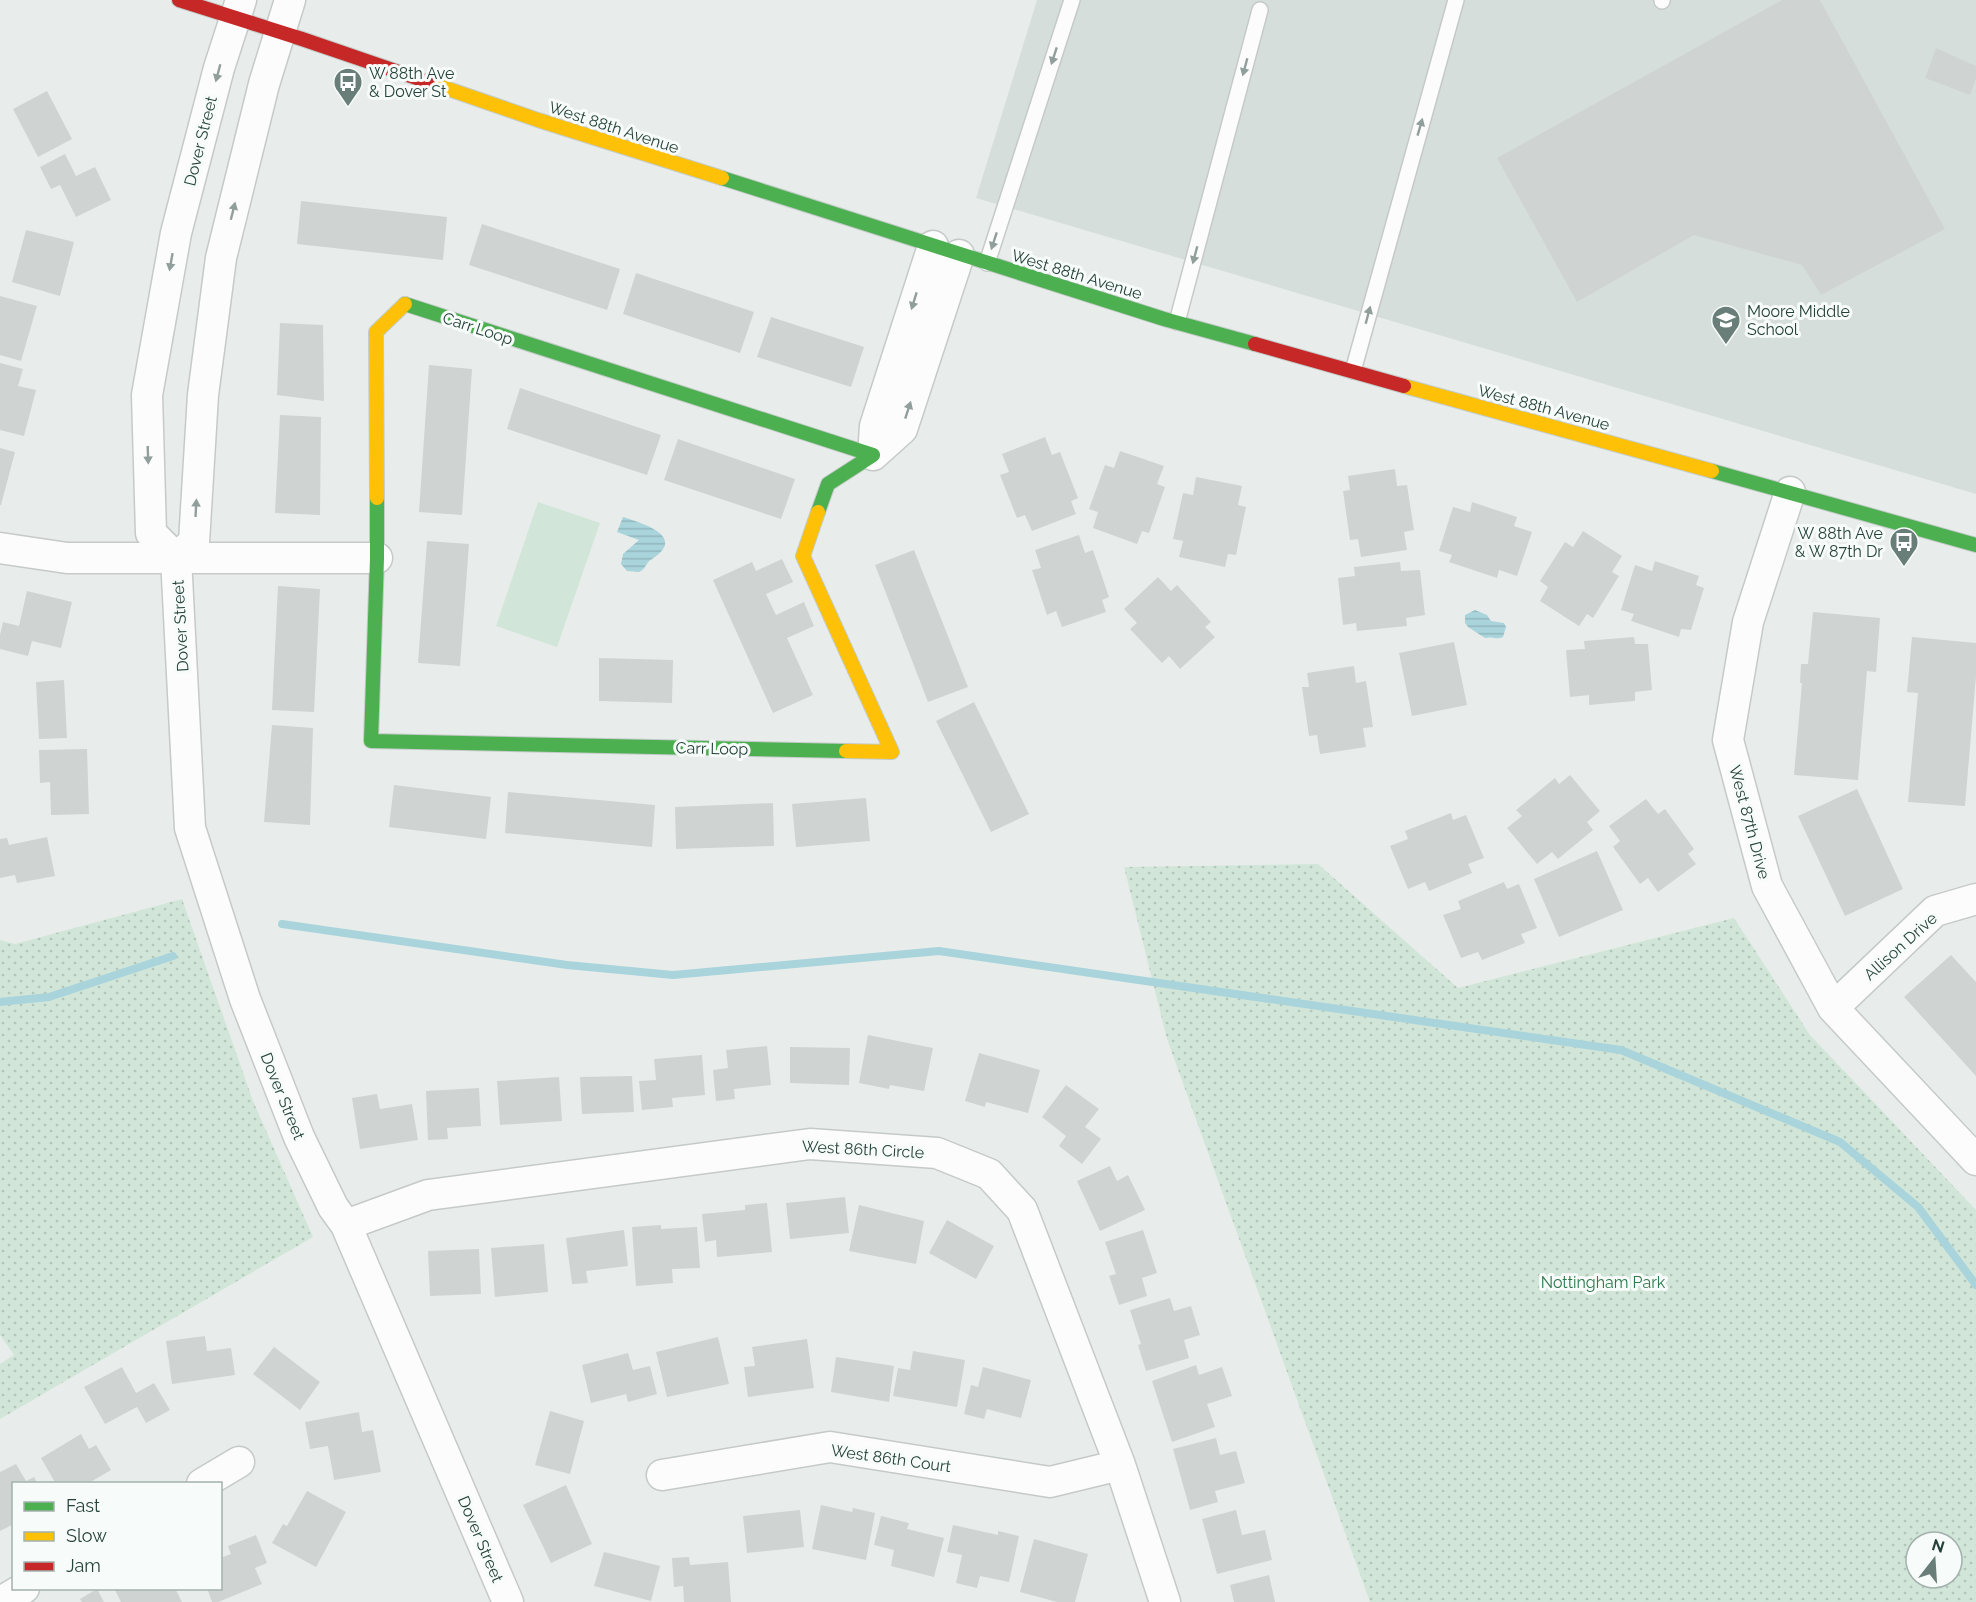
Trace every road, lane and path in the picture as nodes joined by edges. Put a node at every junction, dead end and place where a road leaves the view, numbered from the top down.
1 (179, 0) edge
2 (290, 0) edge
3 (1072, 0) edge
4 (1456, 0) edge
5 (238, 9) edge
6 (1260, 10) dead end
7 (280, 32) junction
8 (946, 250) junction
9 (987, 263) junction
10 (1177, 322) junction
11 (1353, 371) junction
12 (873, 455) junction
13 (1790, 492) junction
14 (1976, 546) edge
15 (0, 548) edge
16 (170, 558) junction
17 (377, 558) junction
18 (1976, 899) edge
19 (1833, 1008) junction
20 (1976, 1160) edge
21 (346, 1225) junction
22 (239, 1462) dead end
23 (1120, 1465) junction
24 (662, 1475) dead end
25 (205, 1482) edge
26 (21, 1590) edge
27 (1, 1602) edge
28 (508, 1602) edge
29 (1165, 1602) edge

1 - 5 main road, West 88th Avenue
2 - 7 street, Dover Street
3 -> 9 lane
11 -> 4 lane
5 - 7 main road, West 88th Avenue
5 -> 16 street, Dover Street
6 -> 10 lane
7 - 8 main road, West 88th Avenue
16 -> 7 street, Dover Street
8 - 9 main road, West 88th Avenue
8 - 12 street, Carr Loop
9 - 10 main road, West 88th Avenue
10 - 11 main road, West 88th Avenue
11 - 13 main road, West 88th Avenue
12 - 17 main road, Carr Loop
12 - 17 main road, Carr Loop
13 - 14 main road, West 88th Avenue
13 - 19 street, West 87th Drive
15 - 16 street
16 - 17 street
16 - 21 street, Dover Street
18 - 19 street, Allison Drive
19 - 20 street, West 87th Drive
21 - 23 street, West 86th Circle
21 - 28 street, Dover Street
22 - 25 street
23 - 24 street, West 86th Court
23 - 29 street, West 86th Circle
26 - 27 street

